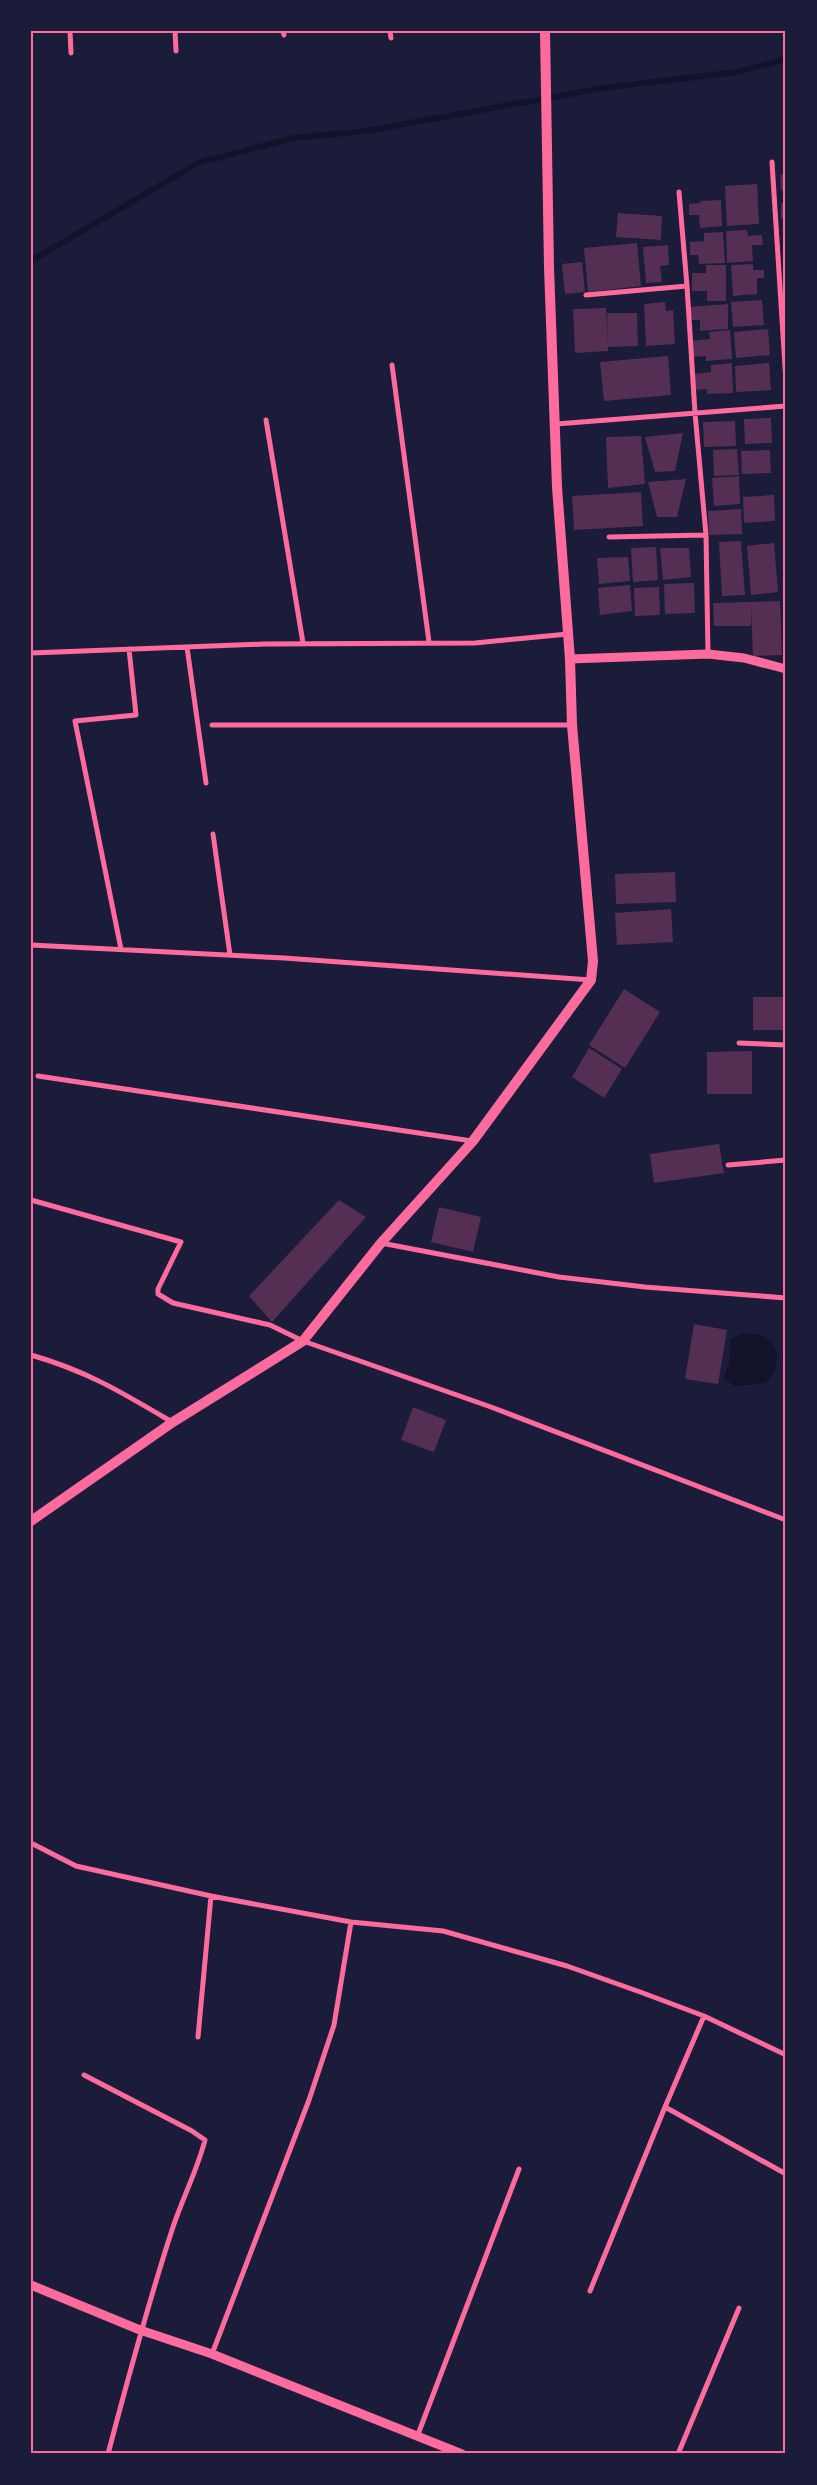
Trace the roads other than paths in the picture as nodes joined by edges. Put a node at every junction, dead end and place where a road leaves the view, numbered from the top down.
1 (70, 31) edge
2 (175, 31) edge
3 (390, 31) edge
4 (545, 31) edge
5 (391, 38) dead end
6 (176, 51) dead end
7 (71, 53) dead end
8 (772, 162) dead end
9 (679, 192) dead end
10 (687, 286) junction
11 (586, 295) dead end
12 (392, 365) dead end
13 (785, 369) edge
14 (786, 382) edge
15 (786, 406) edge
16 (695, 412) junction
17 (266, 420) dead end
18 (556, 424) junction
19 (609, 536) dead end
20 (706, 536) junction
21 (568, 634) junction
22 (429, 642) junction
23 (303, 643) junction
24 (187, 647) junction
25 (129, 649) junction
26 (31, 653) edge
27 (708, 654) junction
28 (570, 659) junction
29 (786, 669) edge
30 (212, 725) dead end
31 (572, 725) junction
32 (206, 783) dead end
33 (213, 834) dead end
34 (31, 945) edge
35 (121, 949) junction
36 (230, 955) junction
37 (591, 980) junction
38 (739, 1044) dead end
39 (786, 1045) edge
40 (38, 1076) dead end
41 (473, 1141) junction
42 (786, 1160) edge
43 (728, 1165) dead end
44 (31, 1200) edge
45 (381, 1244) junction
46 (786, 1298) edge
47 (303, 1341) junction
48 (31, 1355) edge
49 (173, 1422) junction
50 (786, 1520) edge
51 (31, 1521) edge
52 (31, 1843) edge
53 (211, 1896) junction
54 (350, 1922) junction
55 (704, 2016) junction
56 (198, 2037) dead end
57 (786, 2055) edge
58 (84, 2075) dead end
59 (665, 2107) junction
60 (518, 2168) dead end
61 (786, 2174) edge
62 (31, 2285) edge
63 (590, 2291) dead end
64 (739, 2308) dead end
65 (140, 2330) junction
66 (212, 2354) junction
67 (417, 2437) junction
68 (108, 2454) edge
69 (462, 2454) edge
70 (678, 2454) edge

1 - 7 street
2 - 6 street
3 - 5 street
4 - 18 main road
8 - 13 street
9 - 10 street
10 - 11 street
10 - 16 street
12 - 22 street
13 - 14 street
15 - 16 street
16 - 18 street
16 - 20 street
17 - 23 street
18 - 21 main road
19 - 20 street
20 - 27 street
21 - 22 street
21 - 28 main road
22 - 23 street
23 - 24 street
24 - 25 street
24 - 32 street
25 - 26 street
25 - 35 street
27 - 28 street
27 - 29 street
28 - 31 main road
30 - 31 street
31 - 37 main road
33 - 36 street
34 - 35 street
35 - 36 street
36 - 37 street
37 - 41 main road
38 - 39 street
40 - 41 street
41 - 45 main road
42 - 43 street
44 - 47 street
45 - 46 street
45 - 47 main road
47 - 49 main road
47 - 50 street
48 - 49 street
49 - 51 main road
52 - 53 street
53 - 54 street
53 - 56 street
54 - 55 street
54 - 66 street
55 - 57 street
55 - 59 street
58 - 65 street
59 - 61 street
59 - 63 street
60 - 67 street
62 - 65 street
64 - 70 street
65 - 66 street
65 - 68 street
66 - 67 street
67 - 69 street

